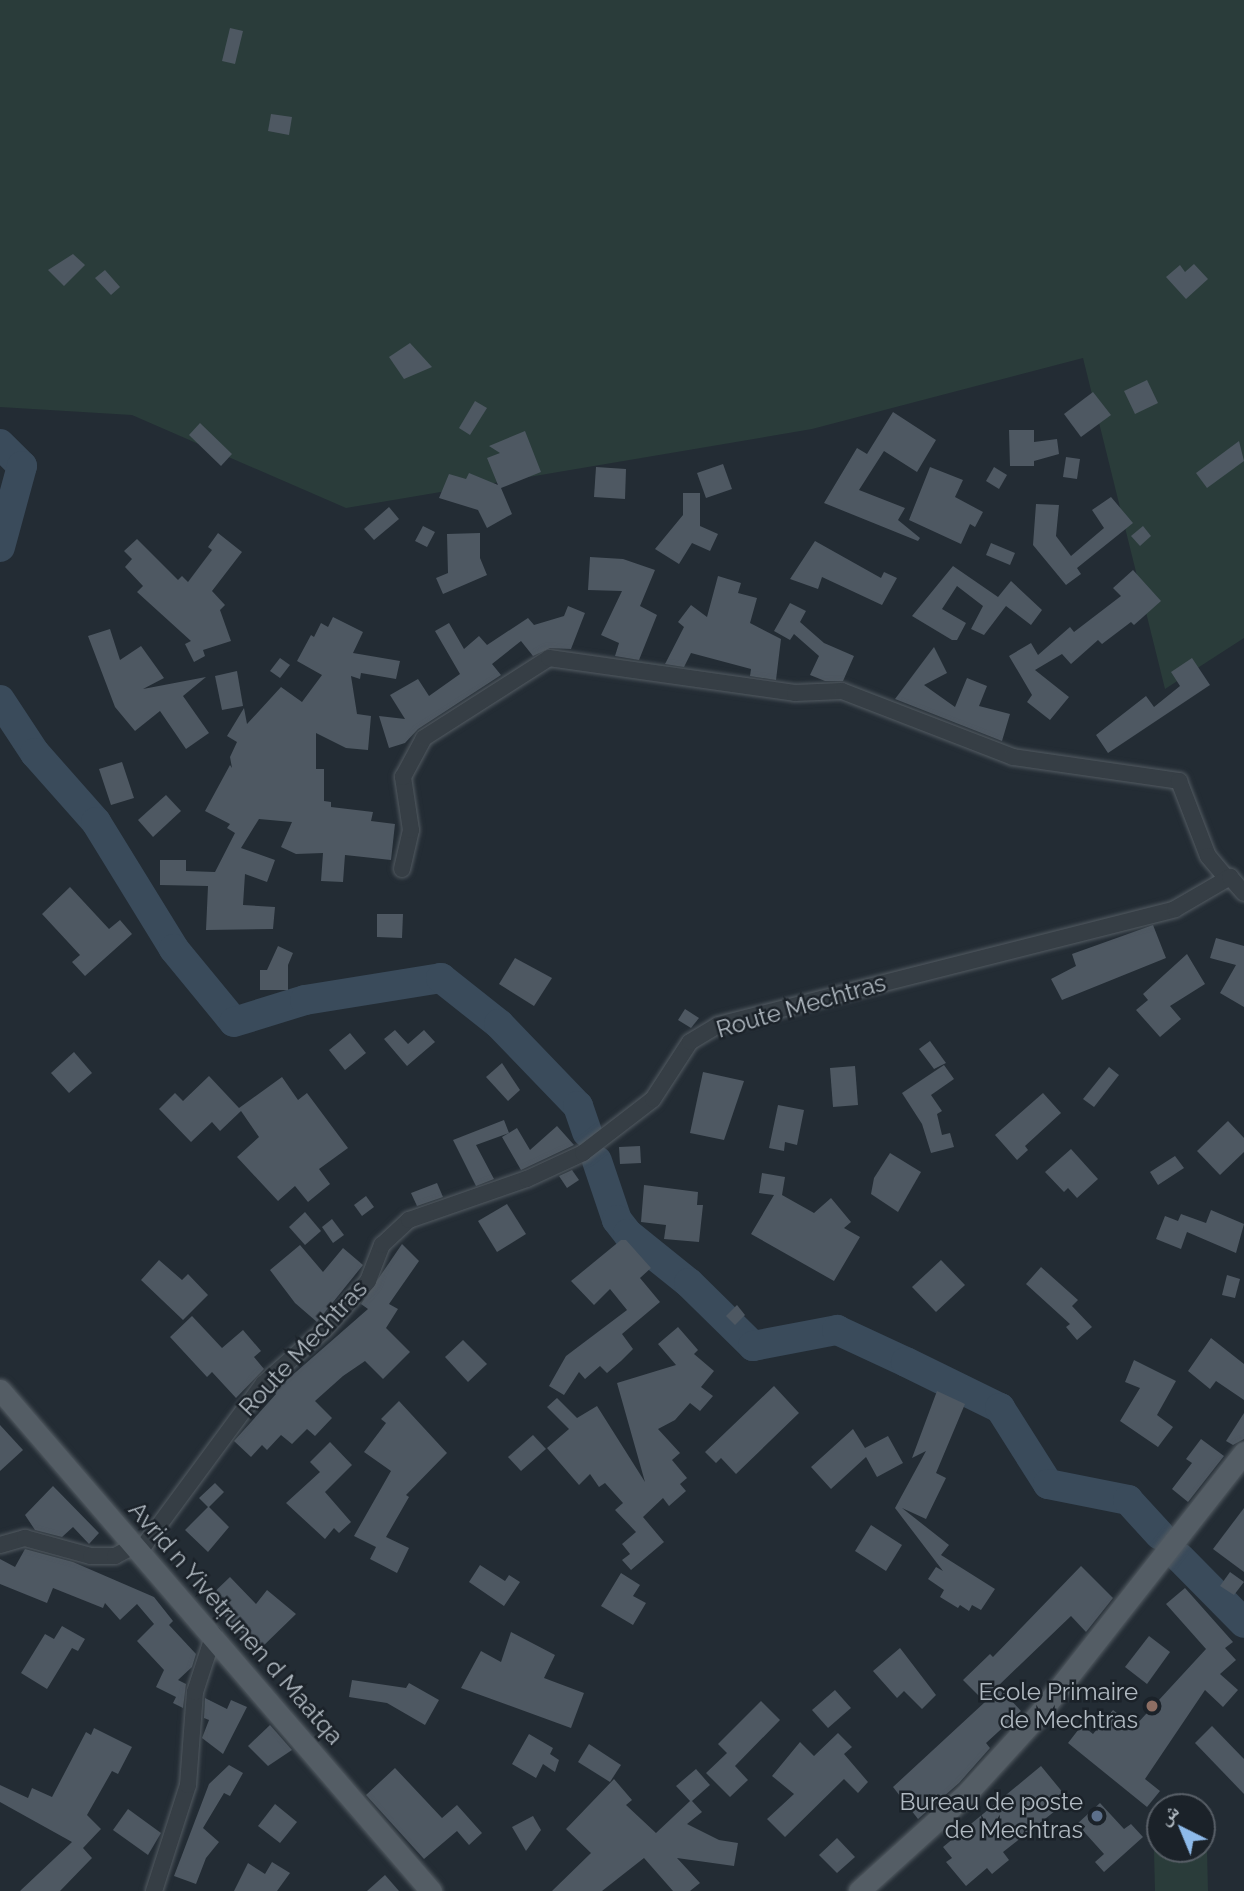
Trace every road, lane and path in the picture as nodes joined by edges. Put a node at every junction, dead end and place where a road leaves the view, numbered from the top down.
1 (402, 869) dead end
2 (1227, 879) junction
3 (1244, 893) edge
4 (0, 1390) edge
5 (1244, 1451) edge
6 (0, 1545) edge
7 (138, 1548) junction
8 (214, 1634) junction
9 (154, 1891) edge
10 (431, 1891) edge
11 (859, 1891) edge

1 - 2 street
2 - 3 street
2 - 7 street, Route Mechtras
4 - 7 main road, Avrid n Yivetṛunen d Maatqa
5 - 11 main road
6 - 7 street
7 - 8 main road, Avrid n Yivetṛunen d Maatqa
8 - 9 street
8 - 10 main road, Avrid n Yivetṛunen d Maatqa

